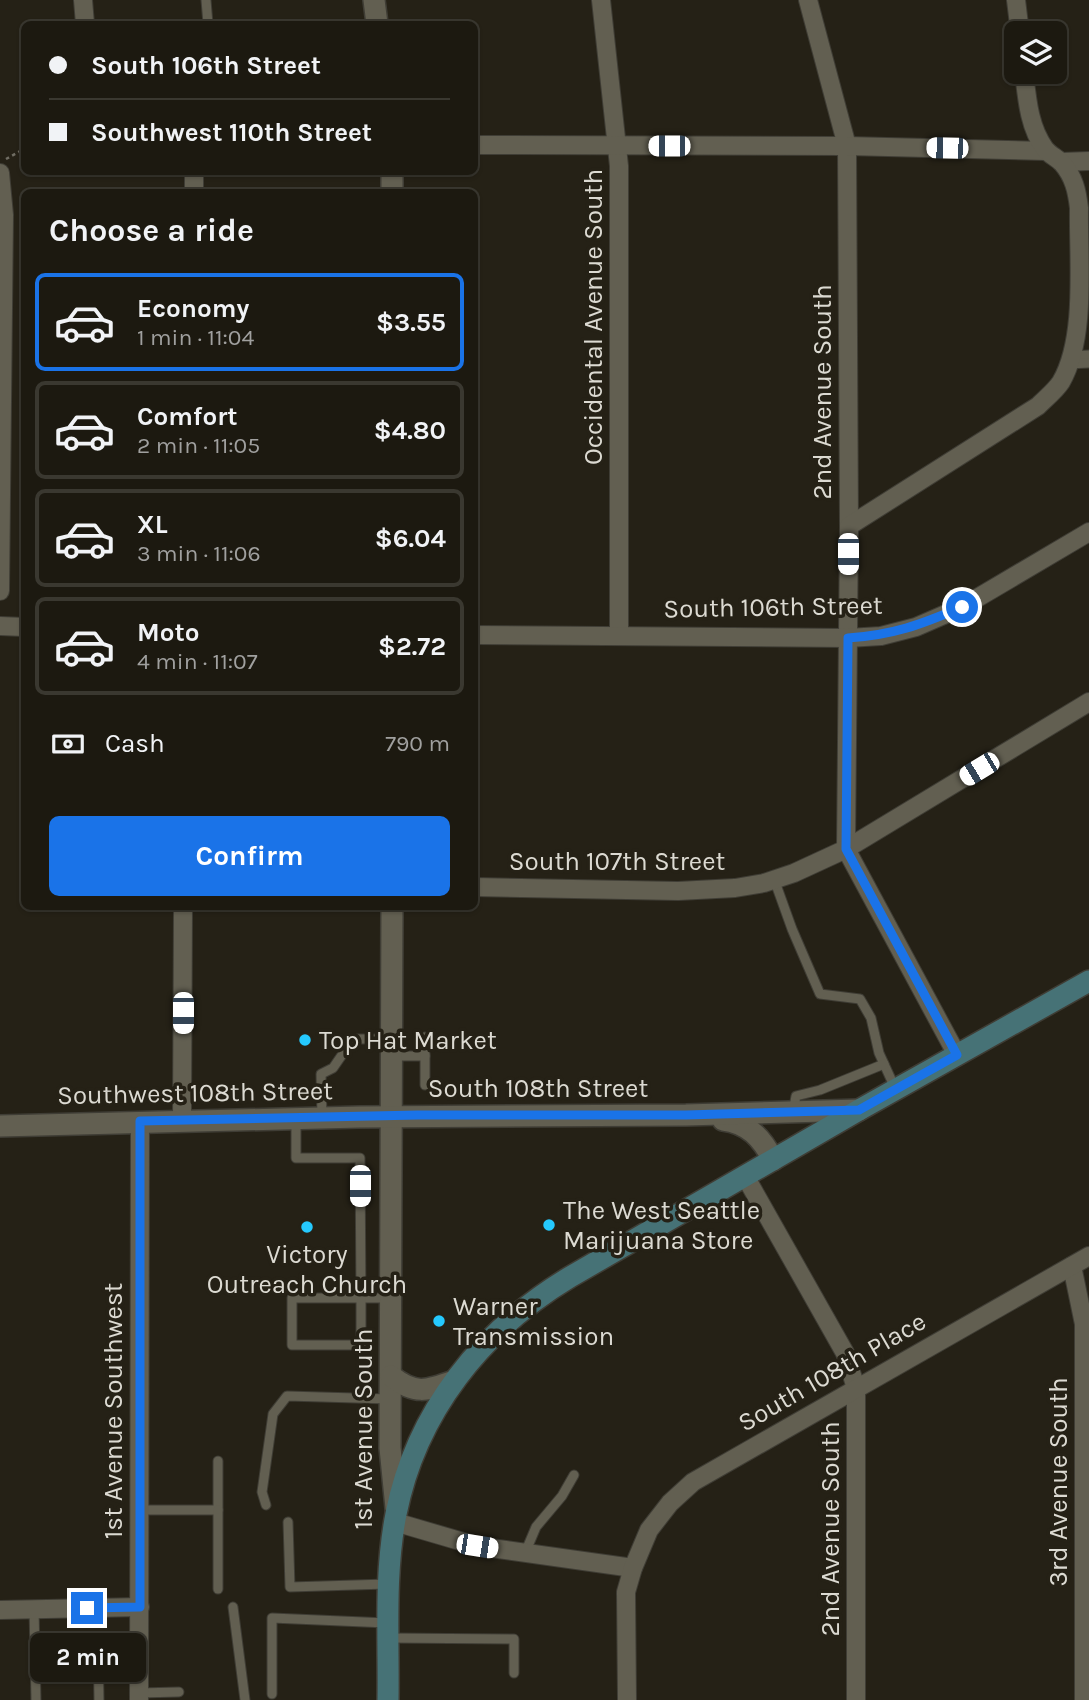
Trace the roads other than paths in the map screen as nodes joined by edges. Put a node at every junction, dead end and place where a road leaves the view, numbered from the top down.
1 (83, 0) edge
2 (206, 0) edge
3 (374, 0) edge
4 (601, 0) edge
5 (808, 0) edge
6 (1016, 0) edge
7 (85, 21) edge
8 (208, 21) edge
9 (377, 21) edge
10 (1019, 21) edge
11 (1026, 84) edge
12 (478, 145) edge
13 (618, 145) junction
14 (847, 146) junction
15 (1054, 156) junction
16 (1089, 161) edge
17 (0, 173) edge
18 (1076, 358) edge
19 (1089, 363) edge
20 (849, 526) junction
21 (1089, 532) edge
22 (0, 592) edge
23 (0, 626) edge
24 (21, 627) edge
25 (478, 635) edge
26 (619, 635) junction
27 (848, 638) junction
28 (1089, 702) edge
29 (846, 849) junction
30 (774, 879) junction
31 (478, 887) edge
32 (184, 910) edge
33 (392, 910) edge
34 (1089, 981) edge
35 (425, 1037) dead end
36 (391, 1047) junction
37 (957, 1055) junction
38 (425, 1056) junction
39 (884, 1064) junction
40 (425, 1085) dead end
41 (895, 1090) junction
42 (859, 1110) junction
43 (793, 1112) junction
44 (686, 1115) junction
45 (391, 1116) junction
46 (322, 1117) junction
47 (296, 1118) junction
48 (182, 1120) junction
49 (140, 1121) junction
50 (0, 1126) edge
51 (773, 1160) junction
52 (745, 1175) junction
53 (1089, 1256) edge
54 (1072, 1266) junction
55 (360, 1298) junction
56 (391, 1298) junction
57 (391, 1376) junction
58 (454, 1381) junction
59 (856, 1388) junction
60 (391, 1399) junction
61 (218, 1461) dead end
62 (574, 1475) dead end
63 (266, 1505) dead end
64 (140, 1510) junction
65 (218, 1510) junction
66 (395, 1518) junction
67 (288, 1522) dead end
68 (525, 1553) junction
69 (633, 1567) junction
70 (389, 1584) junction
71 (218, 1589) dead end
72 (140, 1607) junction
73 (233, 1607) dead end
74 (34, 1609) junction
75 (0, 1610) edge
76 (389, 1630) junction
77 (35, 1643) junction
78 (514, 1673) dead end
79 (179, 1692) dead end
80 (272, 1694) dead end
81 (139, 1697) edge
82 (36, 1700) edge
83 (99, 1700) edge
84 (244, 1700) edge
85 (388, 1700) edge
86 (626, 1700) edge
87 (856, 1700) edge
88 (1084, 1700) edge

1 - 7 street
2 - 8 lane
3 - 9 street
4 - 13 street, Occidental Avenue South
5 - 14 street, 2nd Avenue South
6 - 10 street
11 - 15 street
12 - 13 street
13 - 14 street
13 - 26 street, Occidental Avenue South
14 - 15 street
14 - 20 street, 2nd Avenue South
15 - 16 street
15 - 18 street
17 - 22 street
18 - 19 lane
18 - 20 street
20 - 27 street, 2nd Avenue South
21 - 27 street, South 106th Street
23 - 24 street
25 - 26 street, South 106th Street
26 - 27 street, South 106th Street
27 - 29 street, 2nd Avenue South
28 - 29 street, South 107th Street
29 - 30 street, South 107th Street
29 - 37 street, 2nd Avenue South
30 - 31 street, South 107th Street
30 - 39 lane
32 - 48 street
33 - 36 street, 1st Avenue South
34 - 37 main road
35 - 38 lane
36 - 38 lane
36 - 45 street, 1st Avenue South
36 - 46 lane
37 - 41 main road
38 - 40 lane
39 - 41 lane
39 - 43 lane
41 - 42 main road
42 - 43 street, South 108th Street
42 - 51 main road
43 - 44 street, South 108th Street
44 - 45 street, South 108th Street
44 - 51 street, South 108th Street
45 - 46 street, Southwest 108th Street
45 - 56 street, 1st Avenue South
46 - 47 street, Southwest 108th Street
47 - 48 street, Southwest 108th Street
47 - 55 lane
48 - 49 street, Southwest 108th Street
49 - 50 street, Southwest 108th Street
49 - 64 street, 1st Avenue Southwest
51 - 52 main road
52 - 58 main road
52 - 59 street, 2nd Avenue South
53 - 54 street, South 108th Place
54 - 59 street, South 108th Place
54 - 88 street, 3rd Avenue South
55 - 55 lane
55 - 56 lane
56 - 57 street, 1st Avenue South
57 - 58 street
57 - 60 street, 1st Avenue South
58 - 66 main road
59 - 69 street, South 108th Place
59 - 87 street, 2nd Avenue South
60 - 63 lane
60 - 66 street, 1st Avenue South
61 - 65 lane
62 - 68 lane
64 - 65 lane
64 - 72 street, 1st Avenue Southwest
65 - 71 lane
66 - 68 street
66 - 70 main road, 1st Avenue South
67 - 70 lane
68 - 69 street
69 - 86 street
70 - 76 main road, 1st Avenue South
72 - 74 street
72 - 81 street, 1st Avenue Southwest
73 - 84 lane
74 - 75 street
74 - 77 lane
76 - 78 lane
76 - 80 lane
76 - 85 main road, 1st Avenue South
77 - 82 lane
77 - 83 lane
79 - 81 lane

